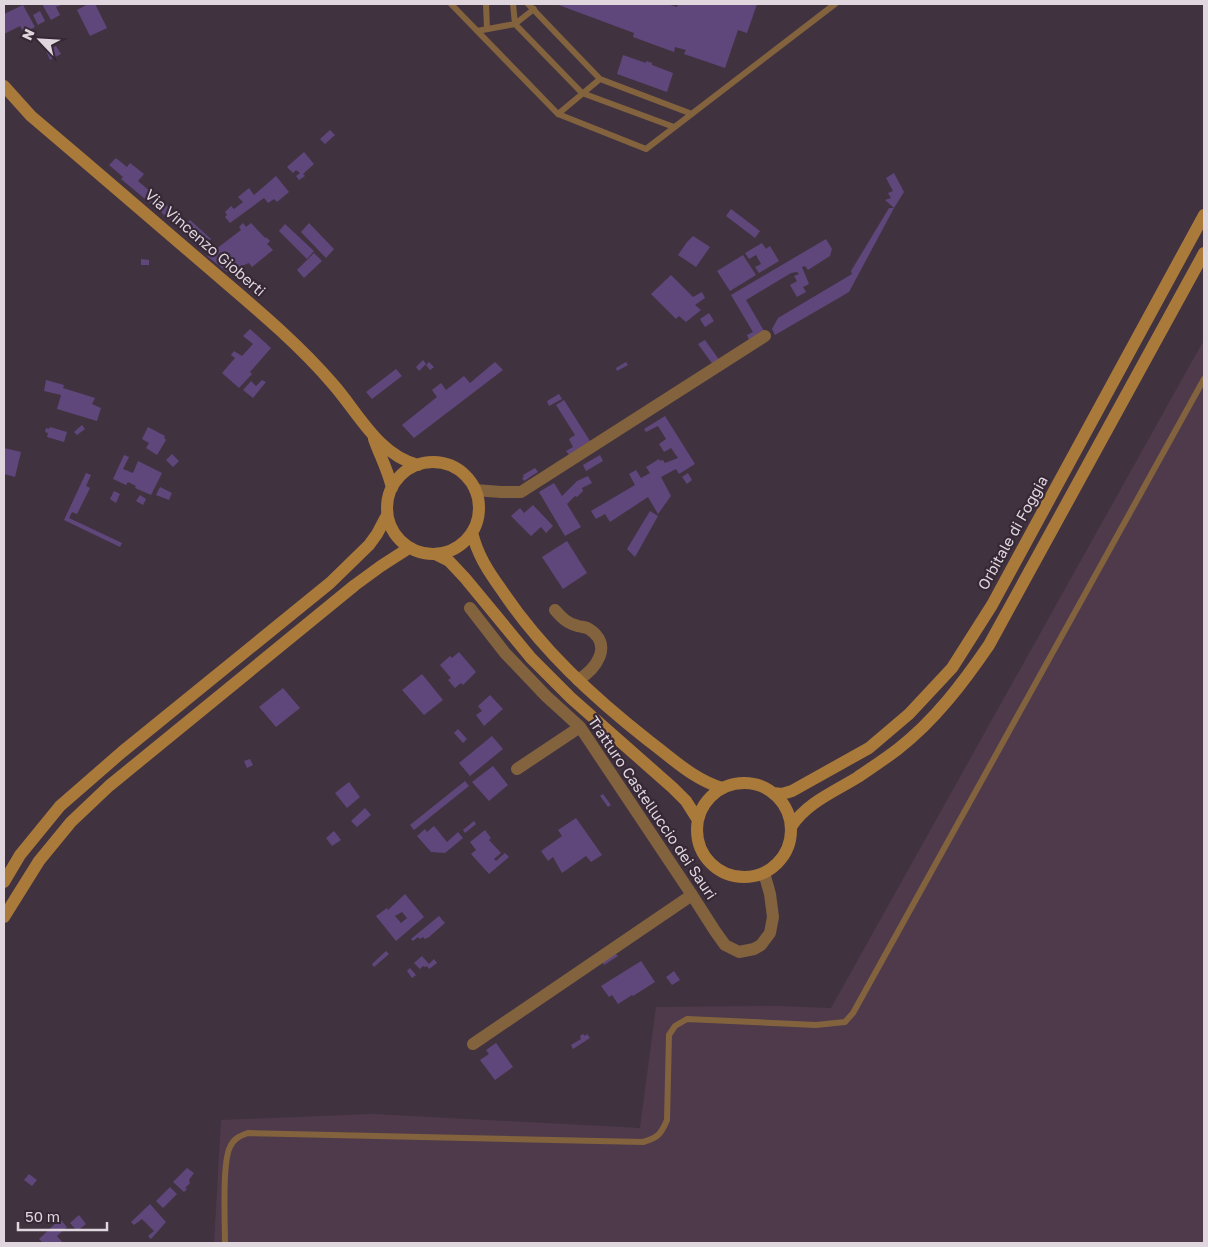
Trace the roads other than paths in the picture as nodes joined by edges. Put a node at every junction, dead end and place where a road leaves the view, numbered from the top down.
1 (452, 4) edge
2 (486, 4) edge
3 (513, 4) edge
4 (528, 4) edge
5 (835, 4) edge
6 (534, 10) junction
7 (515, 24) junction
8 (487, 29) junction
9 (477, 31) junction
10 (600, 79) junction
11 (4, 86) edge
12 (582, 93) junction
13 (558, 114) junction
14 (692, 114) junction
15 (674, 127) junction
16 (1204, 215) edge
17 (1204, 253) edge
18 (765, 336) dead end
19 (1204, 379) edge
20 (373, 437) junction
21 (418, 465) junction
22 (392, 488) junction
23 (475, 490) junction
24 (387, 516) junction
25 (472, 532) junction
26 (409, 548) junction
27 (435, 554) junction
28 (470, 608) dead end
29 (555, 610) dead end
30 (578, 680) junction
31 (580, 727) junction
32 (517, 768) dead end
33 (722, 788) junction
34 (772, 793) junction
35 (698, 820) junction
36 (791, 827) junction
37 (764, 873) junction
38 (4, 882) edge
39 (692, 895) junction
40 (4, 917) edge
41 (473, 1044) dead end
42 (225, 1243) edge

1 - 9 lane
2 - 8 lane
3 - 7 lane
4 - 6 lane
5 - 14 lane
6 - 7 lane
6 - 10 lane
7 - 8 lane
7 - 12 lane
8 - 9 lane
9 - 13 lane
10 - 12 lane
10 - 14 lane
11 - 20 main road, Via Vincenzo Gioberti
12 - 13 lane
12 - 15 lane
13 - 15 lane
14 - 15 lane
16 - 34 main road, Orbitale di Foggia
17 - 36 main road
18 - 23 street
19 - 42 lane
20 - 21 main road, Via Vincenzo Gioberti
20 - 22 main road, Via Vincenzo Gioberti
21 - 22 main road
21 - 23 main road
22 - 24 main road
23 - 25 main road
24 - 26 main road
24 - 38 main road
25 - 27 main road
25 - 30 main road
26 - 27 main road
26 - 40 main road
27 - 35 main road
28 - 31 street, Tratturo Castelluccio dei Sauri
29 - 30 street
30 - 33 main road
31 - 32 street
31 - 39 street, Tratturo Castelluccio dei Sauri
33 - 34 main road
33 - 35 main road
34 - 36 main road
35 - 37 main road
36 - 37 main road
37 - 39 street, Tratturo Castelluccio dei Sauri
39 - 41 street

